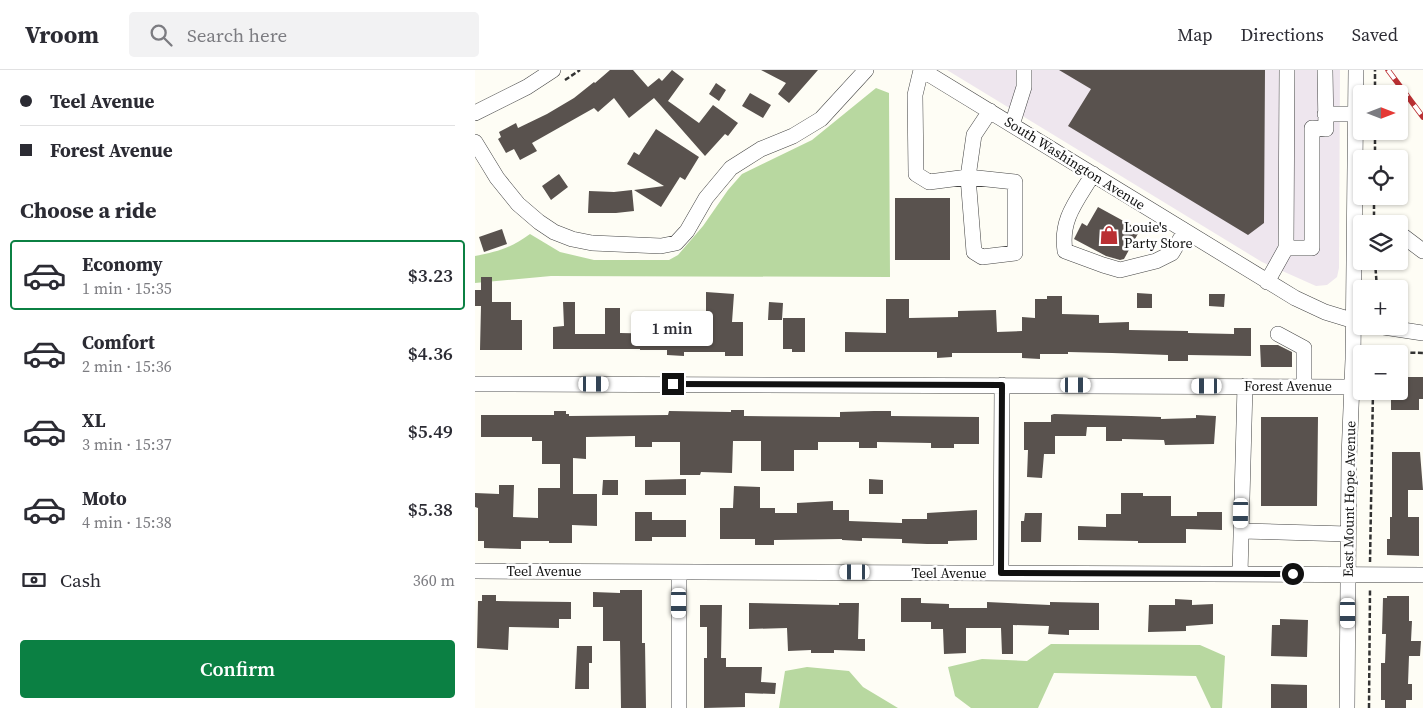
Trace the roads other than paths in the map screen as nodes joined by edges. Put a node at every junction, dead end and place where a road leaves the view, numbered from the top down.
1 (553, 70) edge
2 (866, 70) edge
3 (921, 70) edge
4 (1024, 70) edge
5 (1287, 70) edge
6 (1325, 70) edge
7 (1356, 70) edge
8 (1356, 85) edge
9 (990, 111) junction
10 (475, 113) edge
11 (1325, 114) junction
12 (1353, 114) edge
13 (1012, 125) junction
14 (1356, 140) edge
15 (475, 142) edge
16 (1093, 174) junction
17 (968, 178) junction
18 (1357, 215) edge
19 (1185, 231) junction
20 (1408, 240) edge
21 (1285, 248) junction
22 (1423, 251) edge
23 (1267, 282) junction
24 (1353, 321) edge
25 (1408, 331) edge
26 (1423, 333) edge
27 (1278, 334) dead end
28 (1356, 335) edge
29 (475, 384) edge
30 (1002, 385) junction
31 (1245, 386) junction
32 (1305, 386) junction
33 (1351, 387) junction
34 (1241, 532) junction
35 (1348, 534) junction
36 (475, 571) edge
37 (679, 572) junction
38 (1001, 573) junction
39 (1240, 574) junction
40 (1348, 575) junction
41 (1423, 575) edge
42 (679, 708) edge
43 (1347, 708) edge

1 - 10 street
2 - 15 street
3 - 9 street, South Washington Avenue
3 - 17 street
4 - 13 street
5 - 21 street
6 - 11 street
7 - 8 street, East Mount Hope Avenue
9 - 13 street, South Washington Avenue
9 - 17 street
11 - 12 street
11 - 21 street
13 - 16 street, South Washington Avenue
14 - 18 street, East Mount Hope Avenue
16 - 19 street, South Washington Avenue
16 - 19 street
17 - 17 street
19 - 23 street, South Washington Avenue
20 - 22 street
21 - 23 street
23 - 24 street, South Washington Avenue
25 - 26 street
27 - 32 street
28 - 33 street, East Mount Hope Avenue
29 - 30 street, Forest Avenue
30 - 31 street, Forest Avenue
30 - 38 street
31 - 32 street, Forest Avenue
31 - 34 street
32 - 33 street, Forest Avenue
33 - 35 street, East Mount Hope Avenue
34 - 35 street
34 - 39 street
35 - 40 street, East Mount Hope Avenue
36 - 37 street, Teel Avenue
37 - 38 street, Teel Avenue
37 - 42 street
38 - 39 street, Teel Avenue
39 - 40 street, Teel Avenue
40 - 41 street, Teel Avenue
40 - 43 street, East Mount Hope Avenue

